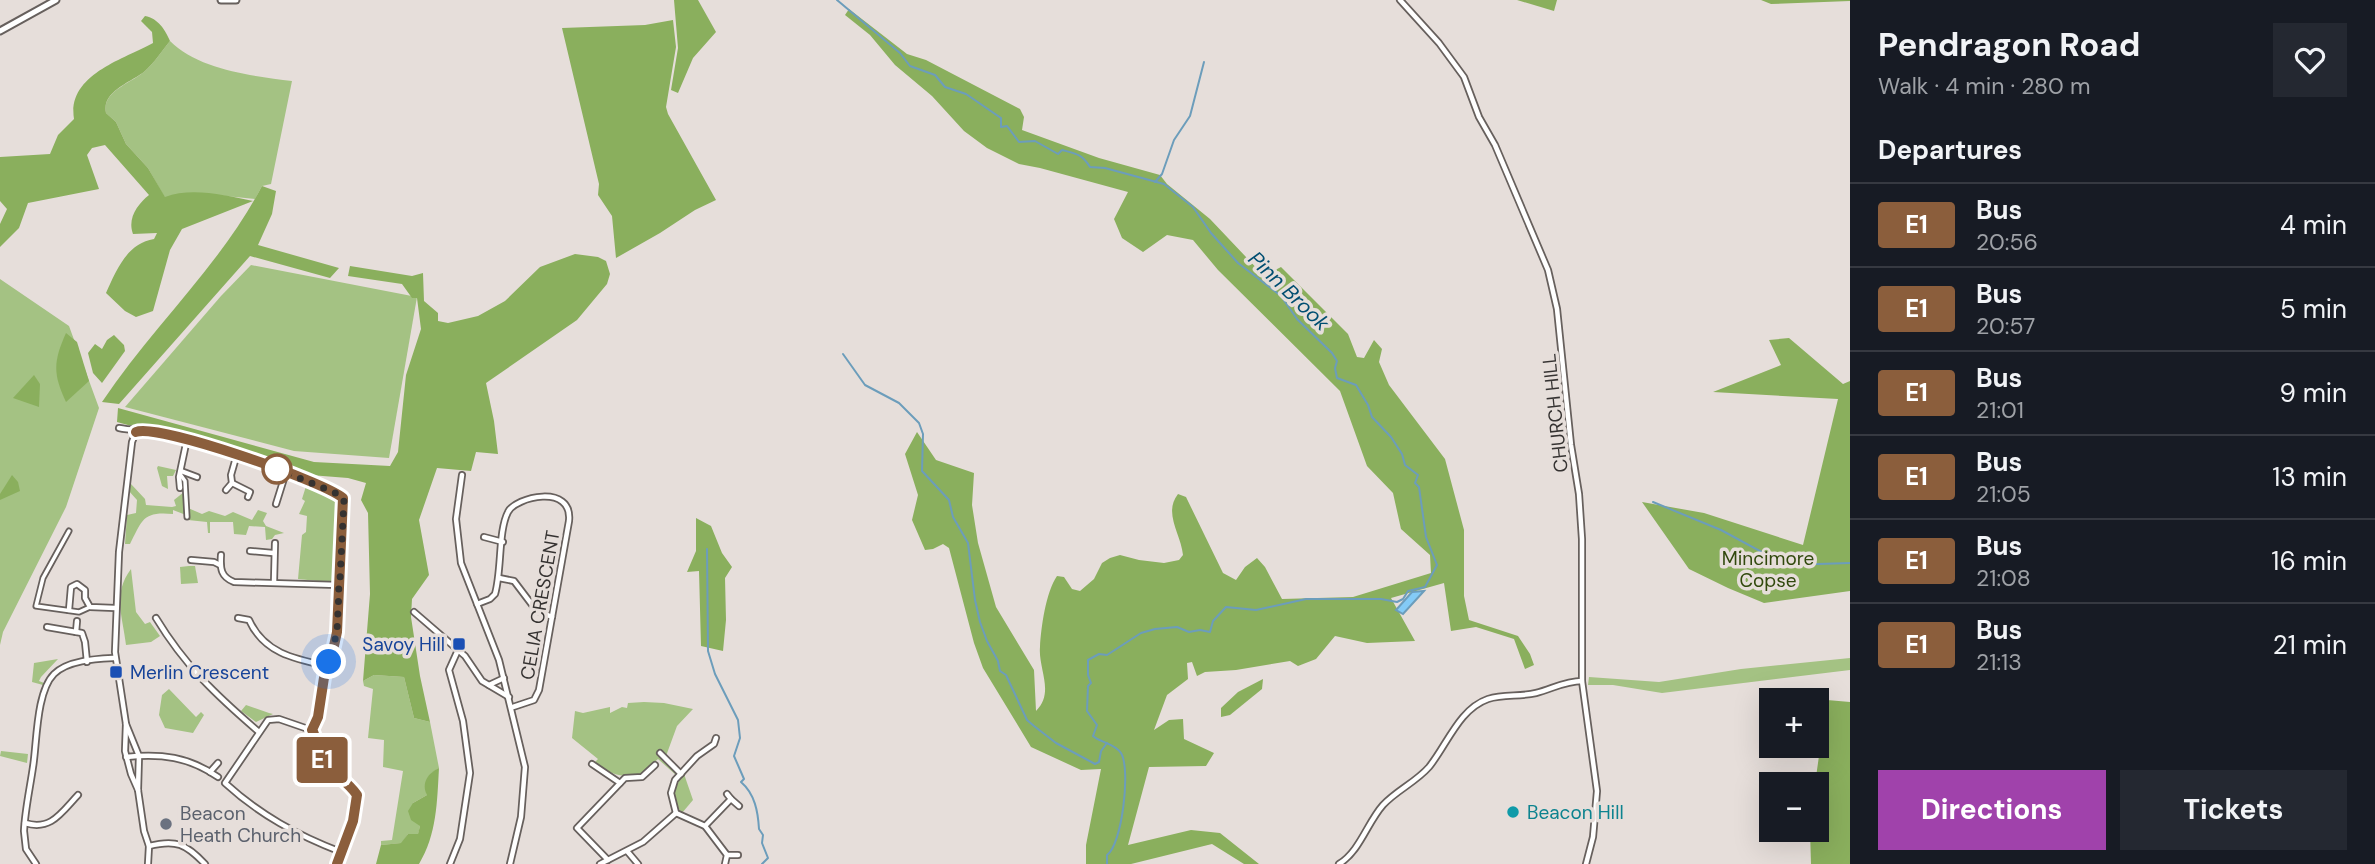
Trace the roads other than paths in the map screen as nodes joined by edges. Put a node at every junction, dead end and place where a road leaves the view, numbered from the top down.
1 (56, 0) edge
2 (221, 0) edge
3 (236, 0) edge
4 (1400, 0) edge
5 (0, 31) edge
6 (119, 428) dead end
7 (136, 432) junction
8 (187, 439) junction
9 (237, 454) junction
10 (181, 472) junction
11 (286, 472) junction
12 (461, 475) dead end
13 (197, 477) dead end
14 (232, 483) junction
15 (180, 488) dead end
16 (226, 490) dead end
17 (248, 497) dead end
18 (276, 504) dead end
19 (187, 517) dead end
20 (69, 531) dead end
21 (484, 537) dead end
22 (503, 542) junction
23 (275, 543) dead end
24 (250, 551) dead end
25 (274, 553) junction
26 (221, 555) dead end
27 (191, 560) dead end
28 (220, 565) junction
29 (499, 578) junction
30 (274, 582) junction
31 (338, 585) junction
32 (477, 604) junction
33 (90, 607) junction
34 (115, 608) junction
35 (69, 610) junction
36 (414, 612) dead end
37 (552, 617) junction
38 (156, 618) dead end
39 (238, 618) dead end
40 (422, 620) junction
41 (77, 621) dead end
42 (418, 625) dead end
43 (47, 627) dead end
44 (76, 632) junction
45 (458, 650) junction
46 (115, 658) junction
47 (87, 662) junction
48 (327, 666) junction
49 (504, 678) junction
50 (1582, 681) junction
51 (489, 685) junction
52 (509, 698) junction
53 (513, 707) junction
54 (126, 724) junction
55 (312, 730) junction
56 (259, 732) junction
57 (716, 738) dead end
58 (691, 750) dead end
59 (660, 753) dead end
60 (139, 755) junction
61 (697, 756) junction
62 (126, 757) junction
63 (218, 763) dead end
64 (592, 764) dead end
65 (655, 765) dead end
66 (210, 772) junction
67 (681, 774) junction
68 (218, 777) dead end
69 (620, 783) junction
70 (138, 790) junction
71 (78, 795) dead end
72 (739, 806) dead end
73 (676, 813) junction
74 (570, 822) dead end
75 (24, 823) junction
76 (705, 826) junction
77 (577, 828) junction
78 (149, 846) junction
79 (627, 851) junction
80 (341, 852) junction
81 (727, 855) junction
82 (738, 855) dead end
83 (608, 860) junction
84 (36, 864) edge
85 (148, 864) edge
86 (205, 864) edge
87 (337, 864) edge
88 (450, 864) edge
89 (510, 864) edge
90 (600, 864) edge
91 (638, 864) edge
92 (725, 864) edge
93 (1339, 864) edge
94 (1586, 864) edge

1 - 5 street
2 - 3 street
4 - 50 street, CHURCH HILL
6 - 7 street
7 - 8 street
7 - 34 street
8 - 9 street
8 - 10 street
9 - 11 street
9 - 14 street
10 - 13 street
10 - 15 street
10 - 19 street
11 - 18 street
11 - 31 street
12 - 32 street
14 - 16 street
14 - 17 street
20 - 35 street
21 - 22 street
22 - 29 street, CELIA CRESCENT
22 - 37 street, CELIA CRESCENT
23 - 25 street
24 - 25 street
25 - 30 street
26 - 28 street
27 - 28 street
28 - 30 street
29 - 32 street
29 - 37 street
30 - 31 street
31 - 48 street
32 - 49 street
33 - 34 street
33 - 35 street
33 - 35 street
34 - 46 street
36 - 40 street
37 - 53 street, CELIA CRESCENT
38 - 56 street
39 - 48 street
40 - 42 street
40 - 45 street
41 - 44 street
43 - 44 street
44 - 47 street
45 - 51 street
45 - 88 street
46 - 47 street
46 - 54 street
47 - 75 street
48 - 55 street
49 - 51 street
49 - 52 street
50 - 93 street
50 - 94 street, CHURCH HILL
51 - 52 street
52 - 53 street
53 - 89 street
54 - 60 street
54 - 62 street
55 - 56 street
55 - 80 street
56 - 80 street
57 - 61 street
58 - 61 street
59 - 67 street
60 - 62 street
60 - 66 street
60 - 70 street
61 - 67 street
62 - 70 street
63 - 66 street
64 - 69 street
65 - 69 street
66 - 68 street
67 - 73 street
69 - 77 street
70 - 78 street
71 - 75 street
72 - 76 street
73 - 76 street
73 - 79 street
74 - 77 street
75 - 84 street
76 - 81 street
77 - 83 street
78 - 85 street
78 - 86 street
79 - 83 street
79 - 91 street
80 - 87 street
81 - 82 street
81 - 92 street
83 - 90 street

